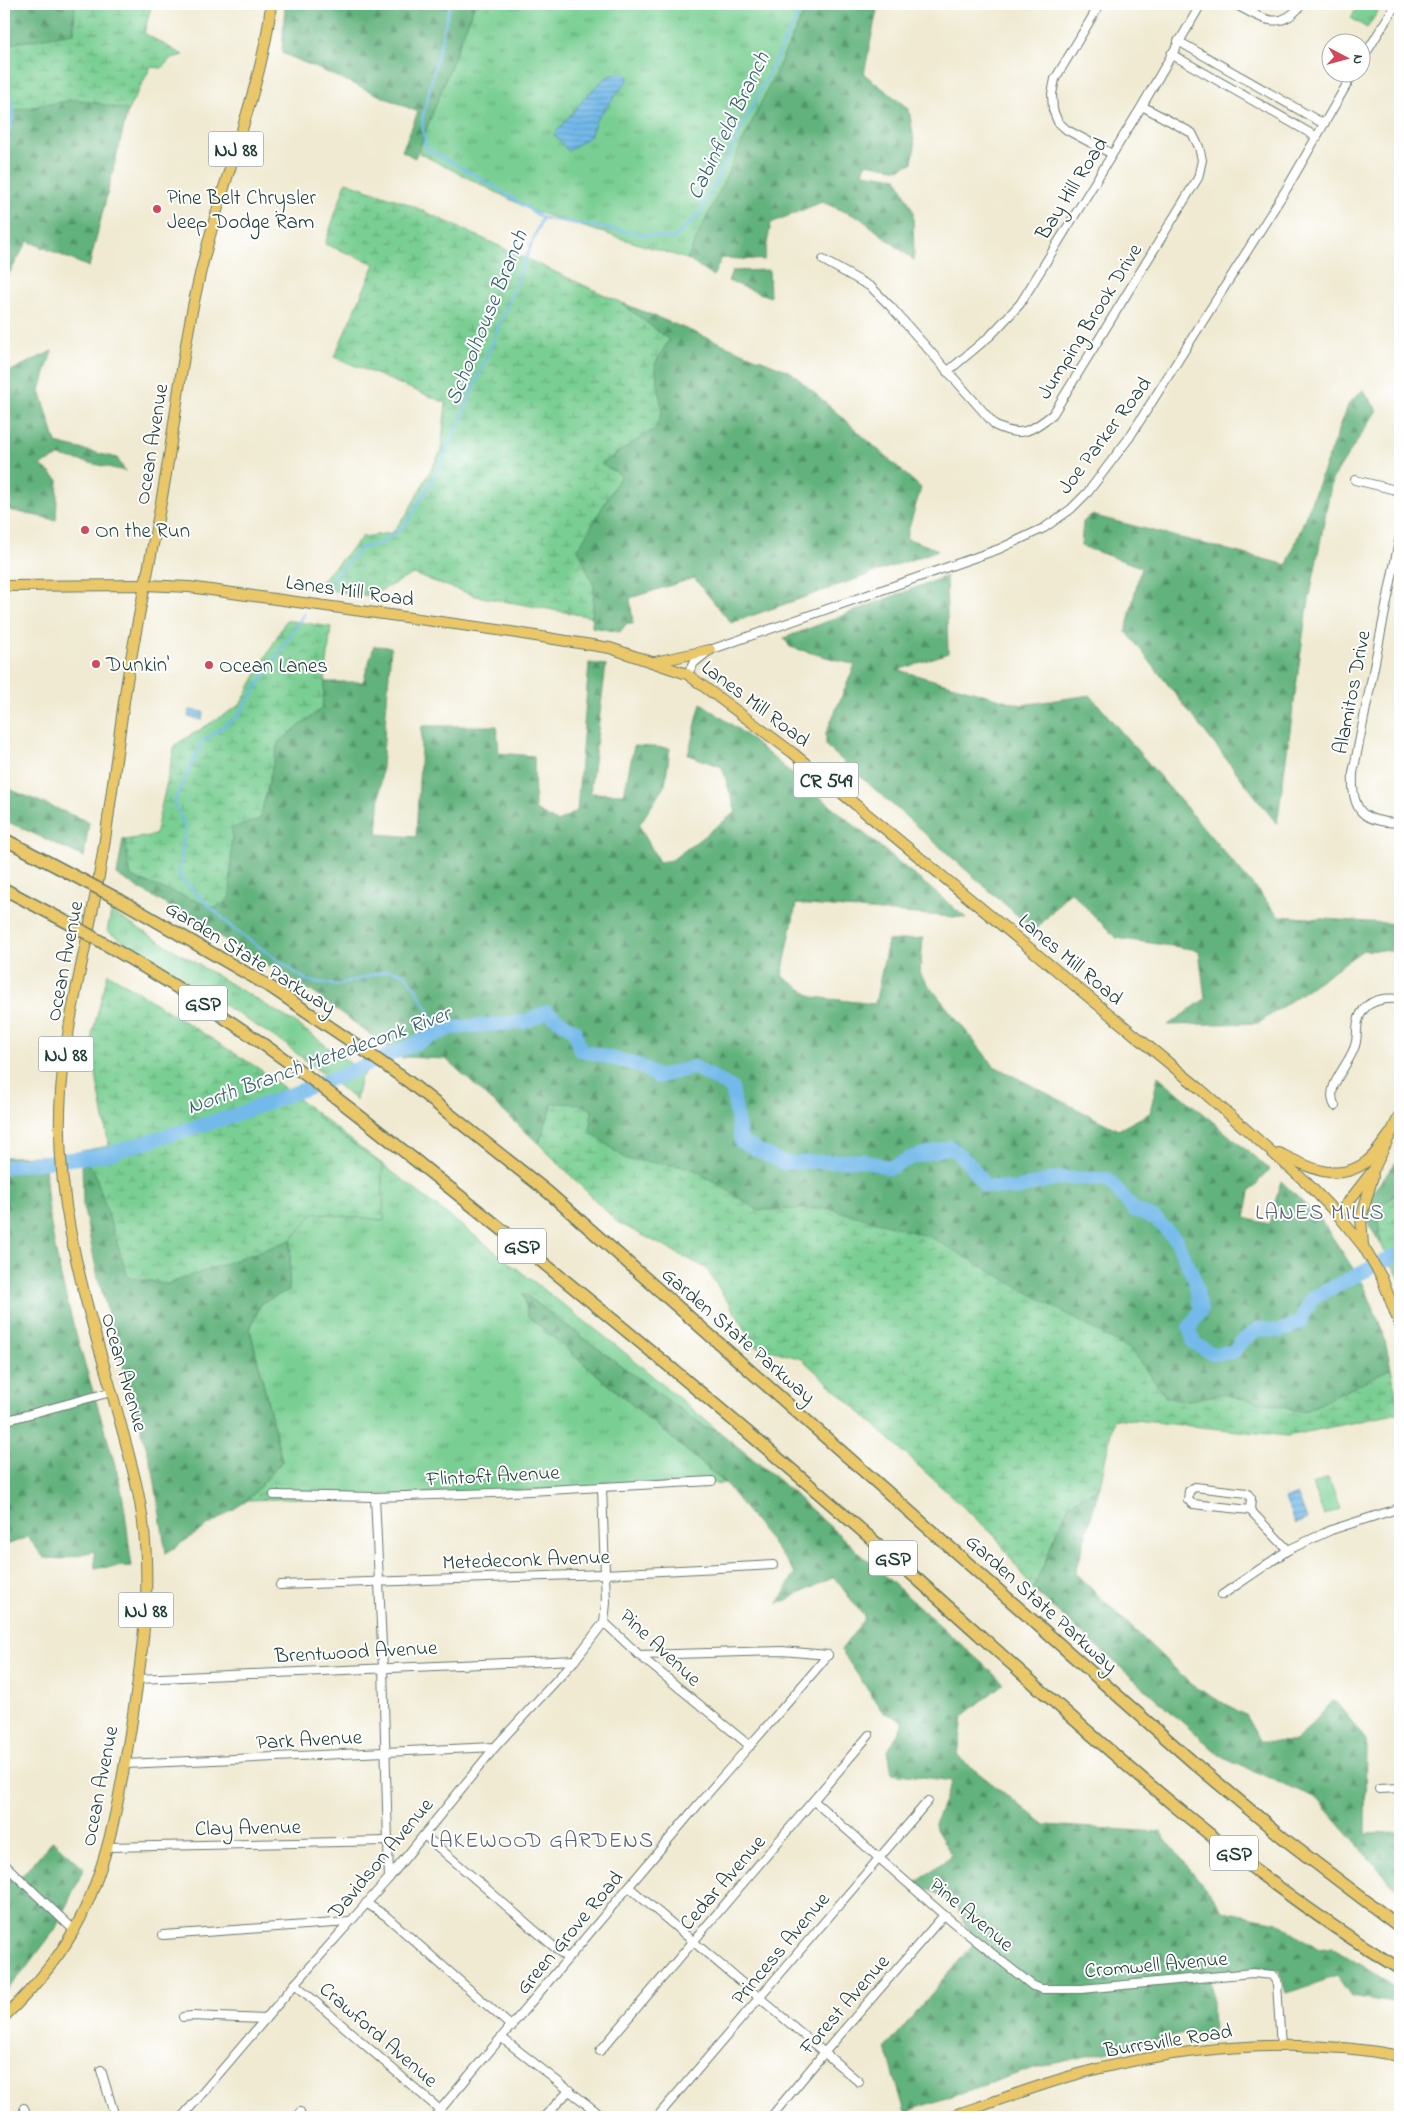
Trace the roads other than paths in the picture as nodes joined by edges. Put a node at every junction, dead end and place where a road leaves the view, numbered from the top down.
1 (271, 4) edge
2 (1100, 4) edge
3 (1201, 4) edge
4 (1235, 4) edge
5 (1302, 4) edge
6 (1396, 4) edge
7 (1178, 41) junction
8 (1372, 44) edge
9 (1171, 54) junction
10 (1348, 82) edge
11 (1142, 106) junction
12 (1324, 124) junction
13 (1316, 137) junction
14 (1112, 154) junction
15 (823, 260) dead end
16 (947, 372) junction
17 (1355, 480) dead end
18 (1400, 491) edge
19 (1400, 536) edge
20 (144, 585) junction
21 (4, 586) edge
22 (710, 650) junction
23 (655, 662) junction
24 (687, 674) junction
25 (1400, 823) edge
26 (4, 839) edge
27 (4, 889) edge
28 (1400, 999) edge
29 (1335, 1106) dead end
30 (1400, 1114) edge
31 (1394, 1129) junction
32 (1267, 1147) junction
33 (1378, 1161) junction
34 (1338, 1215) junction
35 (1365, 1249) junction
36 (1400, 1326) edge
37 (111, 1392) junction
38 (4, 1421) edge
39 (712, 1481) dead end
40 (602, 1487) junction
41 (274, 1495) dead end
42 (375, 1497) junction
43 (1400, 1508) edge
44 (1250, 1510) junction
45 (1288, 1550) junction
46 (773, 1565) dead end
47 (605, 1574) junction
48 (379, 1581) junction
49 (280, 1584) dead end
50 (1222, 1595) dead end
51 (604, 1622) junction
52 (639, 1655) junction
53 (574, 1660) junction
54 (383, 1667) junction
55 (138, 1679) junction
56 (869, 1735) dead end
57 (750, 1746) junction
58 (495, 1747) junction
59 (386, 1753) junction
60 (125, 1764) junction
61 (1400, 1788) edge
62 (1379, 1789) dead end
63 (814, 1801) junction
64 (928, 1801) dead end
65 (424, 1835) junction
66 (388, 1841) junction
67 (108, 1847) junction
68 (880, 1858) junction
69 (4, 1864) edge
70 (389, 1878) junction
71 (630, 1888) junction
72 (366, 1903) junction
73 (944, 1915) junction
74 (349, 1922) junction
75 (1400, 1926) edge
76 (74, 1930) junction
77 (163, 1935) dead end
78 (694, 1941) junction
79 (567, 1958) junction
80 (1400, 1969) edge
81 (295, 1984) junction
82 (1042, 1989) joint
83 (762, 1998) junction
84 (4, 2017) edge
85 (183, 2017) dead end
86 (265, 2019) junction
87 (512, 2027) junction
88 (502, 2038) junction
89 (1280, 2047) junction
90 (600, 2051) dead end
91 (824, 2053) junction
92 (1400, 2056) edge
93 (101, 2070) dead end
94 (859, 2082) dead end
95 (570, 2090) junction
96 (24, 2108) dead end
97 (440, 2110) junction
98 (27, 2117) edge
99 (114, 2117) edge
100 (182, 2117) edge
101 (434, 2117) edge
102 (544, 2117) edge
103 (604, 2117) edge
104 (657, 2117) edge
105 (771, 2117) edge
106 (949, 2117) edge

1 - 20 main road, Ocean Avenue / NJ 88
2 - 14 street
3 - 7 street, Bay Hill Road
4 - 5 street
6 - 8 street
7 - 9 street, Bay Hill Road
7 - 12 street
9 - 11 street, Bay Hill Road
9 - 13 street
10 - 12 street, Joe Parker Road
11 - 14 street, Bay Hill Road
11 - 16 street, Jumping Brook Drive
12 - 13 street, Joe Parker Road
13 - 22 street, Joe Parker Road
14 - 16 street, Bay Hill Road
15 - 16 street, Jumping Brook Drive
17 - 18 street
19 - 25 street, Alamitos Drive
20 - 21 main road, CR 549
20 - 23 main road, Lanes Mill Road / CR 549
20 - 37 main road, Ocean Avenue / NJ 88
22 - 23 main road
22 - 24 street, Joe Parker Road
23 - 24 main road, Lanes Mill Road / CR 549
24 - 32 main road, Lanes Mill Road / CR 549
26 - 75 highway, Garden State Parkway / GSP, bridge
27 - 80 highway, GSP, bridge
28 - 29 street
30 - 31 main road
31 - 32 main road
31 - 33 main road
32 - 34 main road, Lanes Mill Road / CR 549
33 - 34 main road
33 - 35 main road
34 - 35 main road, Lanes Mill Road / CR 549
35 - 36 main road, Lanes Mill Road / CR 549
37 - 38 street
37 - 55 main road, Ocean Avenue / NJ 88
39 - 40 street, Flintoft Avenue
40 - 42 street, Flintoft Avenue
40 - 47 street, Pine Avenue
41 - 42 street, Flintoft Avenue
42 - 48 street
43 - 45 street
44 - 44 street
44 - 45 street
45 - 50 street
46 - 47 street, Metedeconk Avenue
47 - 48 street, Metedeconk Avenue
47 - 51 street, Pine Avenue
48 - 49 street, Metedeconk Avenue
48 - 54 street
51 - 52 street, Pine Avenue
51 - 53 street, Davidson Avenue
52 - 57 street, Pine Avenue
52 - 57 street, Green Grove Road
53 - 54 street, Brentwood Avenue
53 - 58 street, Davidson Avenue
54 - 55 street, Brentwood Avenue
54 - 59 street
55 - 60 main road, Ocean Avenue / NJ 88
56 - 63 street, Cedar Avenue
57 - 71 street, Green Grove Road
58 - 59 street, Park Avenue
58 - 65 street, Davidson Avenue
59 - 60 street, Park Avenue
59 - 66 street
60 - 67 main road, Ocean Avenue / NJ 88
61 - 62 street
63 - 68 street, Pine Avenue
63 - 78 street, Cedar Avenue
64 - 68 street, Princess Avenue
65 - 70 street, Davidson Avenue
65 - 79 street
66 - 67 street, Clay Avenue
66 - 70 street
67 - 76 main road, Ocean Avenue / NJ 88
68 - 73 street, Pine Avenue
68 - 83 street, Princess Avenue
69 - 76 street
70 - 72 street, Davidson Avenue
71 - 78 street
71 - 79 street, Green Grove Road
72 - 74 street, Davidson Avenue
72 - 87 street
73 - 82 street, Pine Avenue
73 - 91 street, Forest Avenue
74 - 77 street
74 - 81 street, Davidson Avenue
76 - 84 main road, Ocean Avenue / NJ 88
78 - 83 street
78 - 90 street, Cedar Avenue
79 - 87 street, Green Grove Road
81 - 86 street, Davidson Avenue
81 - 97 street, Crawford Avenue
82 - 89 street, Cromwell Avenue
83 - 91 street
83 - 104 street, Princess Avenue
85 - 86 street
86 - 100 street, Davidson Avenue
87 - 88 street, Green Grove Road
88 - 95 street
88 - 97 street, Green Grove Road
89 - 92 main road, Burrsville Road
89 - 106 main road, Burrsville Road
91 - 94 street
91 - 105 street, Forest Avenue
93 - 99 street
95 - 102 street
95 - 103 street
96 - 98 street
97 - 101 street, Green Grove Road

